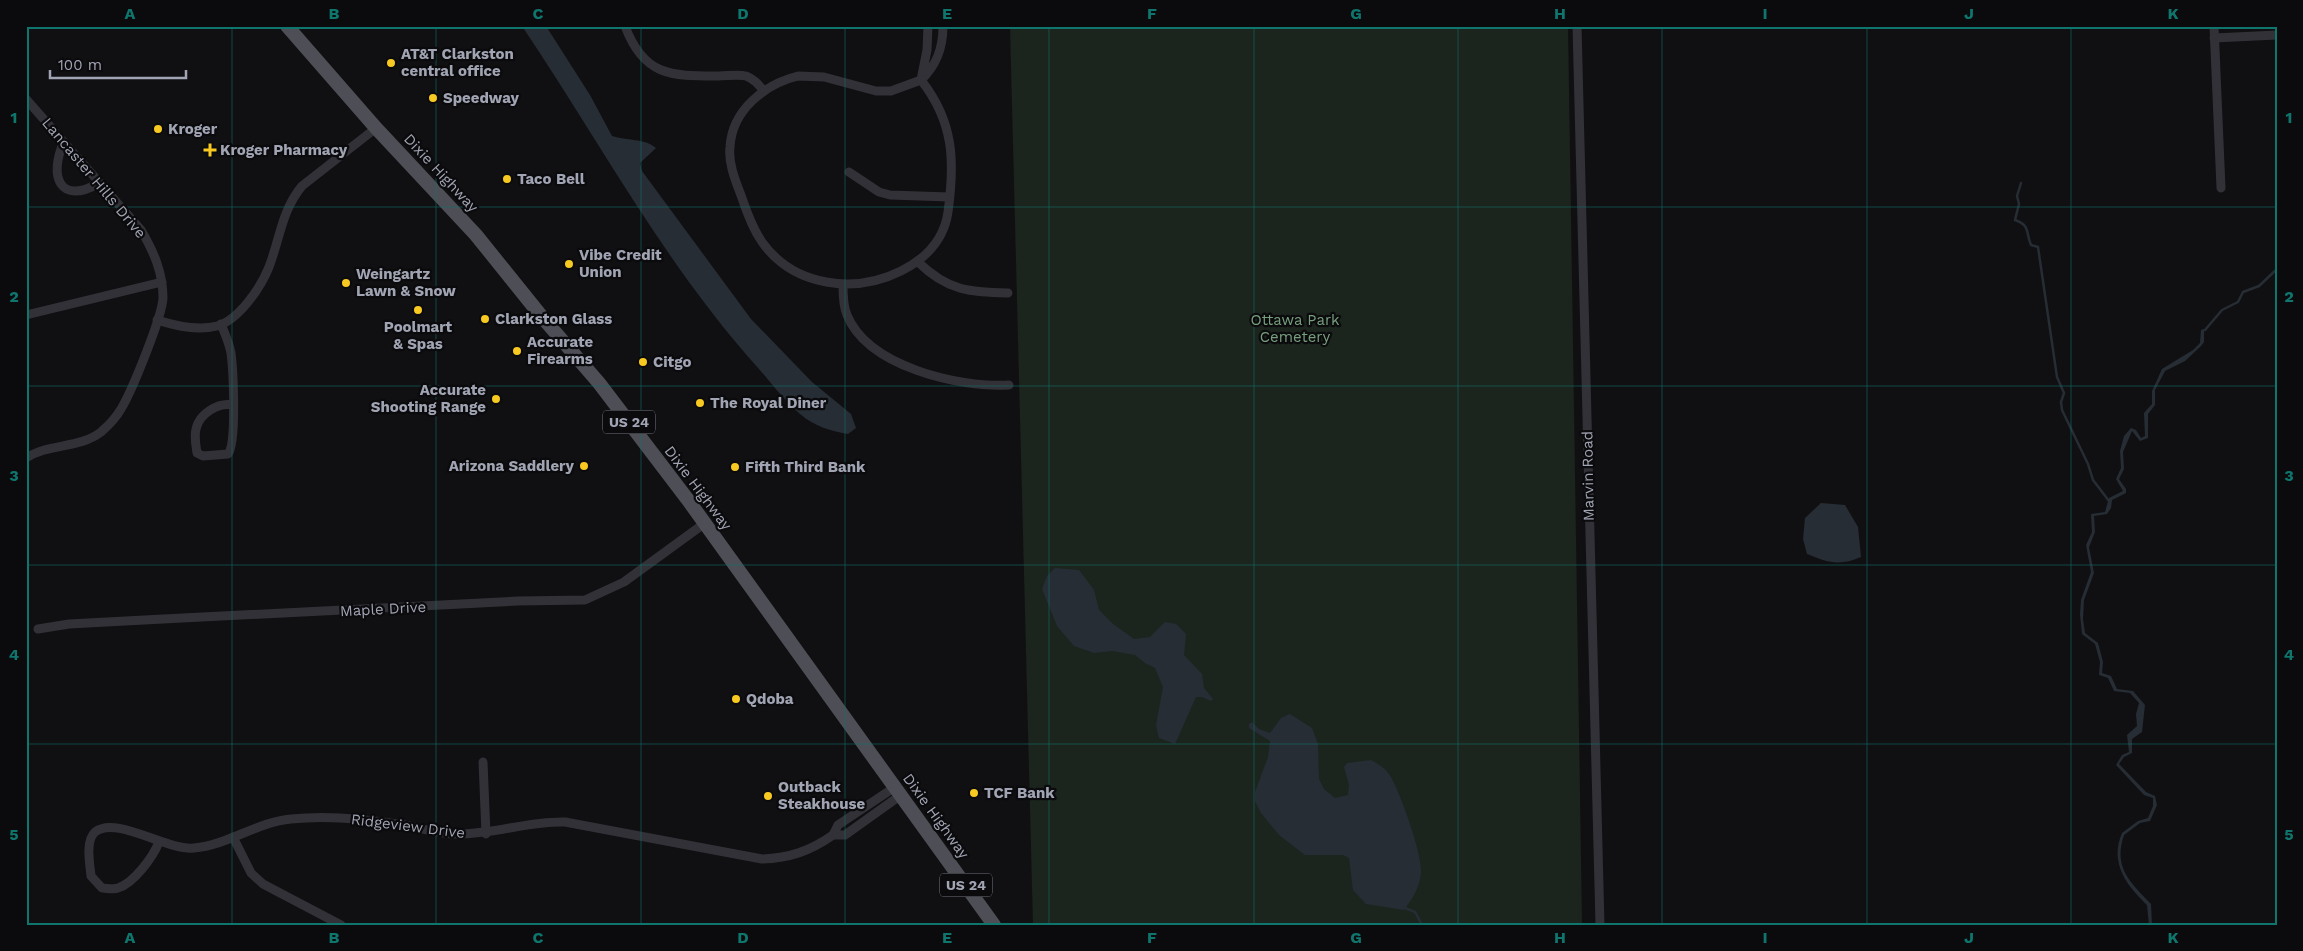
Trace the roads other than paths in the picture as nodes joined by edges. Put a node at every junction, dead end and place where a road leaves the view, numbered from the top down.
1 (287, 26) edge
2 (625, 26) edge
3 (1577, 26) edge
4 (2214, 26) edge
5 (928, 29) edge
6 (943, 29) edge
7 (2277, 35) edge
8 (2214, 38) junction
9 (922, 80) junction
10 (764, 90) junction
11 (26, 98) edge
12 (376, 128) junction
13 (64, 142) junction
14 (849, 172) dead end
15 (99, 183) junction
16 (2221, 188) dead end
17 (949, 197) junction
18 (918, 262) junction
19 (162, 282) junction
20 (843, 285) junction
21 (1008, 293) dead end
22 (26, 315) edge
23 (157, 320) junction
24 (221, 324) junction
25 (1009, 385) dead end
26 (233, 405) junction
27 (26, 458) edge
28 (705, 524) junction
29 (38, 629) dead end
30 (483, 762) dead end
31 (898, 791) junction
32 (486, 834) junction
33 (233, 837) junction
34 (158, 842) junction
35 (341, 925) edge
36 (994, 925) edge
37 (1600, 925) edge

1 - 12 main road, Dixie Highway / US 24
2 - 10 street
3 - 37 street, Marvin Road
4 - 8 street
5 - 6 street
5 - 9 street
6 - 9 street
7 - 8 street
8 - 16 street
9 - 10 street
9 - 17 street
10 - 20 street
11 - 13 street, Lancaster Hills Drive
12 - 24 street
12 - 28 main road, Dixie Highway / US 24
13 - 15 street, Lancaster Hills Drive
13 - 15 street
14 - 17 street
15 - 19 street, Lancaster Hills Drive
17 - 18 street
18 - 20 street
18 - 21 street
19 - 22 street
19 - 23 street, Lancaster Hills Drive
20 - 25 street
23 - 24 street
23 - 27 street, Lancaster Hills Drive
24 - 26 street
26 - 26 street
28 - 29 street, Maple Drive
28 - 31 main road, Dixie Highway / US 24
30 - 32 street
31 - 32 street, Ridgeview Drive
31 - 36 main road, Dixie Highway / US 24
32 - 33 street, Ridgeview Drive
33 - 34 street, Ridgeview Drive
33 - 35 street
34 - 34 street, Ridgeview Drive

